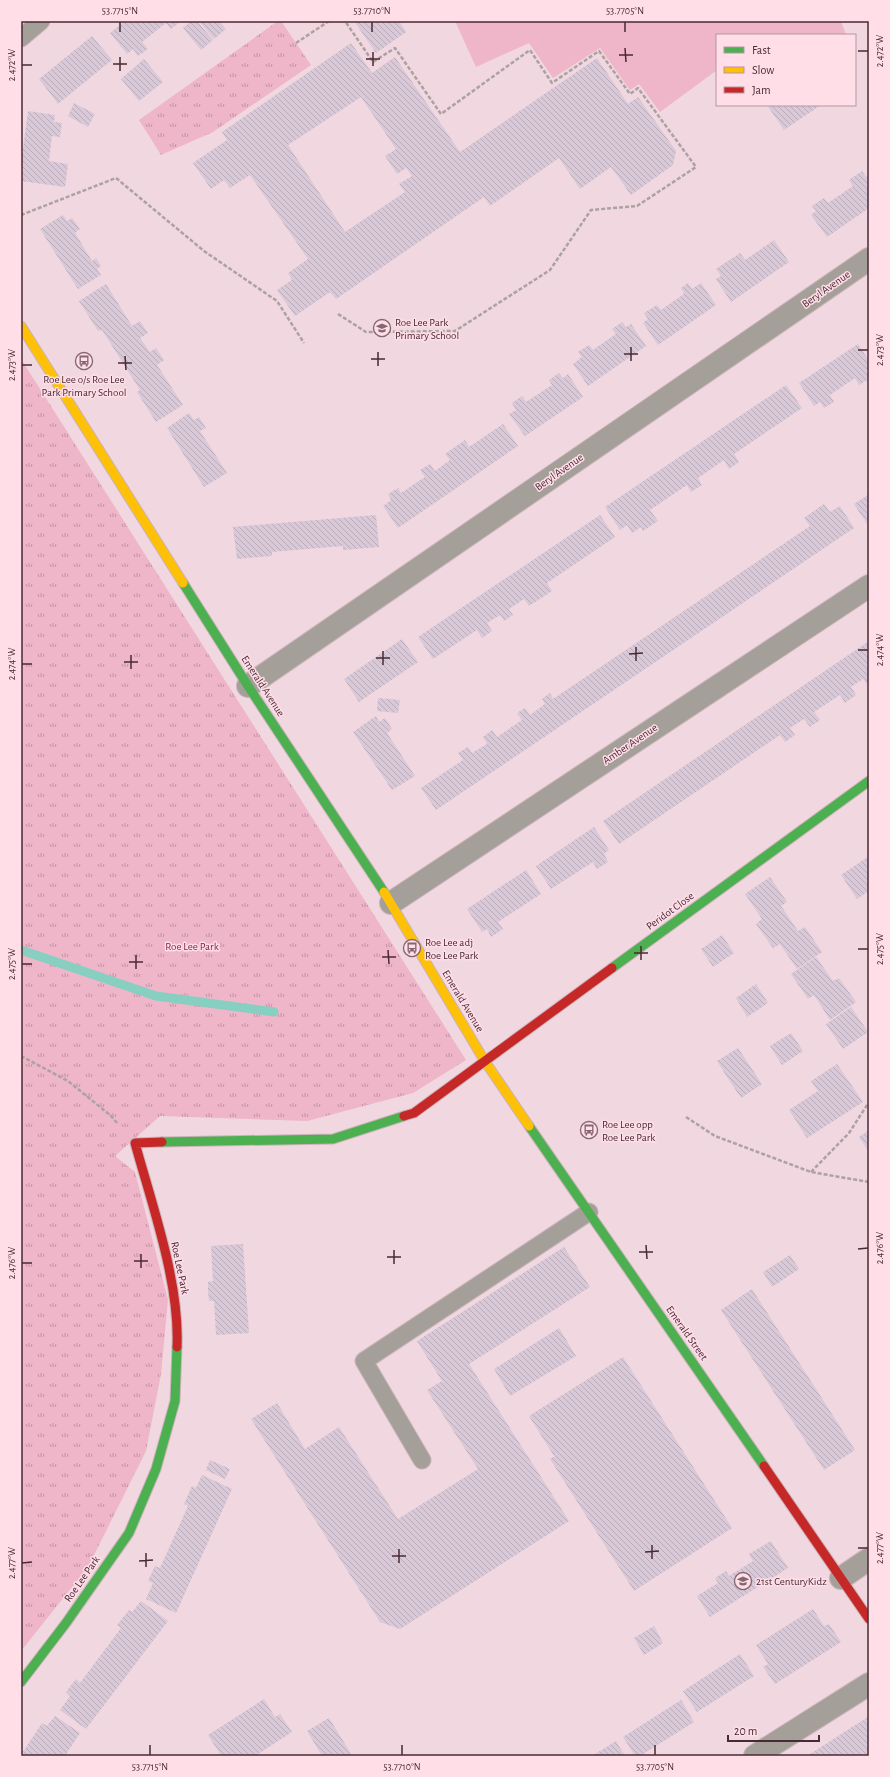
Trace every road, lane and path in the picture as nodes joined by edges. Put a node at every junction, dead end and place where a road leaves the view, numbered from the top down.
1 (41, 21) edge
2 (330, 21) edge
3 (345, 21) edge
4 (21, 38) edge
5 (296, 43) dead end
6 (21, 215) edge
7 (869, 259) edge
8 (338, 314) dead end
9 (21, 326) edge
10 (304, 343) dead end
11 (869, 586) edge
12 (248, 686) junction
13 (869, 781) edge
14 (391, 903) junction
15 (21, 1056) edge
16 (484, 1060) junction
17 (869, 1102) edge
18 (686, 1117) dead end
19 (135, 1143) junction
20 (811, 1172) junction
21 (869, 1182) edge
22 (589, 1212) junction
23 (422, 1460) dead end
24 (869, 1559) edge
25 (841, 1578) junction
26 (869, 1619) edge
27 (21, 1682) edge
28 (869, 1684) edge
29 (755, 1756) edge

1 - 4 lane
2 - 5 path
3 - 8 path
6 - 10 path
7 - 12 street, Beryl Avenue
9 - 12 street, Emerald Avenue
11 - 14 street, Amber Avenue
12 - 14 street, Emerald Avenue
13 - 16 street, Peridot Close
14 - 16 street, Emerald Avenue
15 - 19 path
16 - 19 street
16 - 22 street, Emerald Street
17 - 20 path
18 - 20 path
19 - 27 street, Roe Lee Park
20 - 21 path
22 - 23 lane
22 - 25 street, Emerald Street
24 - 25 street
25 - 26 street, Emerald Street
28 - 29 street

